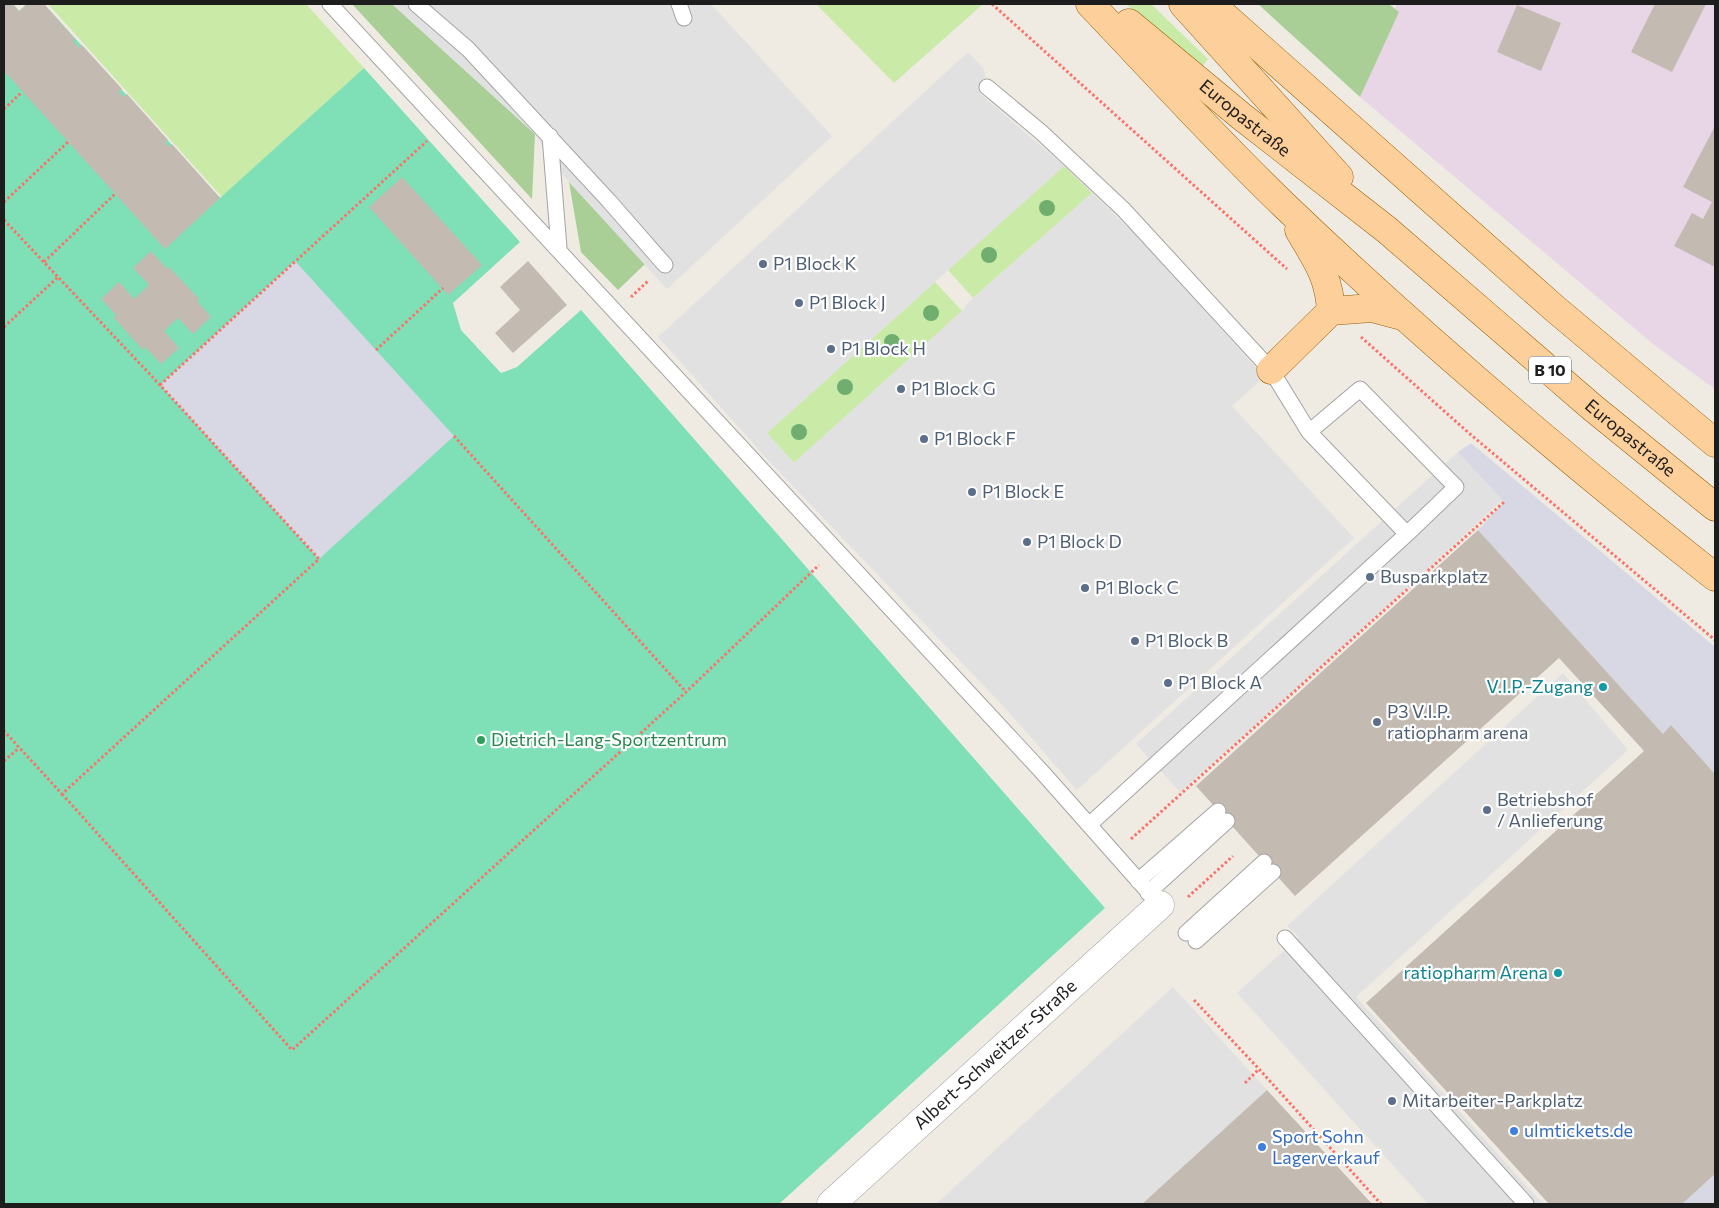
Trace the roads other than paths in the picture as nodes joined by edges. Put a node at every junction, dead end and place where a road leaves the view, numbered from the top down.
1 (330, 4) edge
2 (416, 4) edge
3 (1090, 4) edge
4 (1106, 4) edge
5 (1183, 4) edge
6 (1211, 4) edge
7 (987, 88) dead end
8 (550, 136) junction
9 (1284, 205) junction
10 (1387, 230) junction
11 (559, 248) junction
12 (665, 265) road end
13 (1331, 311) junction
14 (1402, 316) junction
15 (1271, 370) junction
16 (1309, 432) junction
17 (1715, 443) edge
18 (1715, 507) edge
19 (1407, 534) junction
20 (1715, 577) edge
21 (1089, 825) junction
22 (1138, 881) junction
23 (1164, 900) junction
24 (1191, 937) joint
25 (1285, 938) dead end
26 (831, 1204) edge
27 (1526, 1204) edge

1 - 11 lane
2 - 8 lane
3 - 9 main road
4 - 10 main road, Europastraße / B 10
5 - 10 main road, Europastraße / B 10
6 - 17 main road
7 - 15 lane
8 - 11 lane
8 - 12 lane
9 - 13 main road
9 - 14 main road
10 - 18 main road, Europastraße / B 10
11 - 21 lane
13 - 14 main road
13 - 15 main road
14 - 20 main road
15 - 16 lane
16 - 19 lane
16 - 19 lane
19 - 21 lane
21 - 22 lane
22 - 23 lane
22 - 23 lane
23 - 26 street, Albert-Schweitzer-Straße
24 - 24 lane
25 - 27 lane

